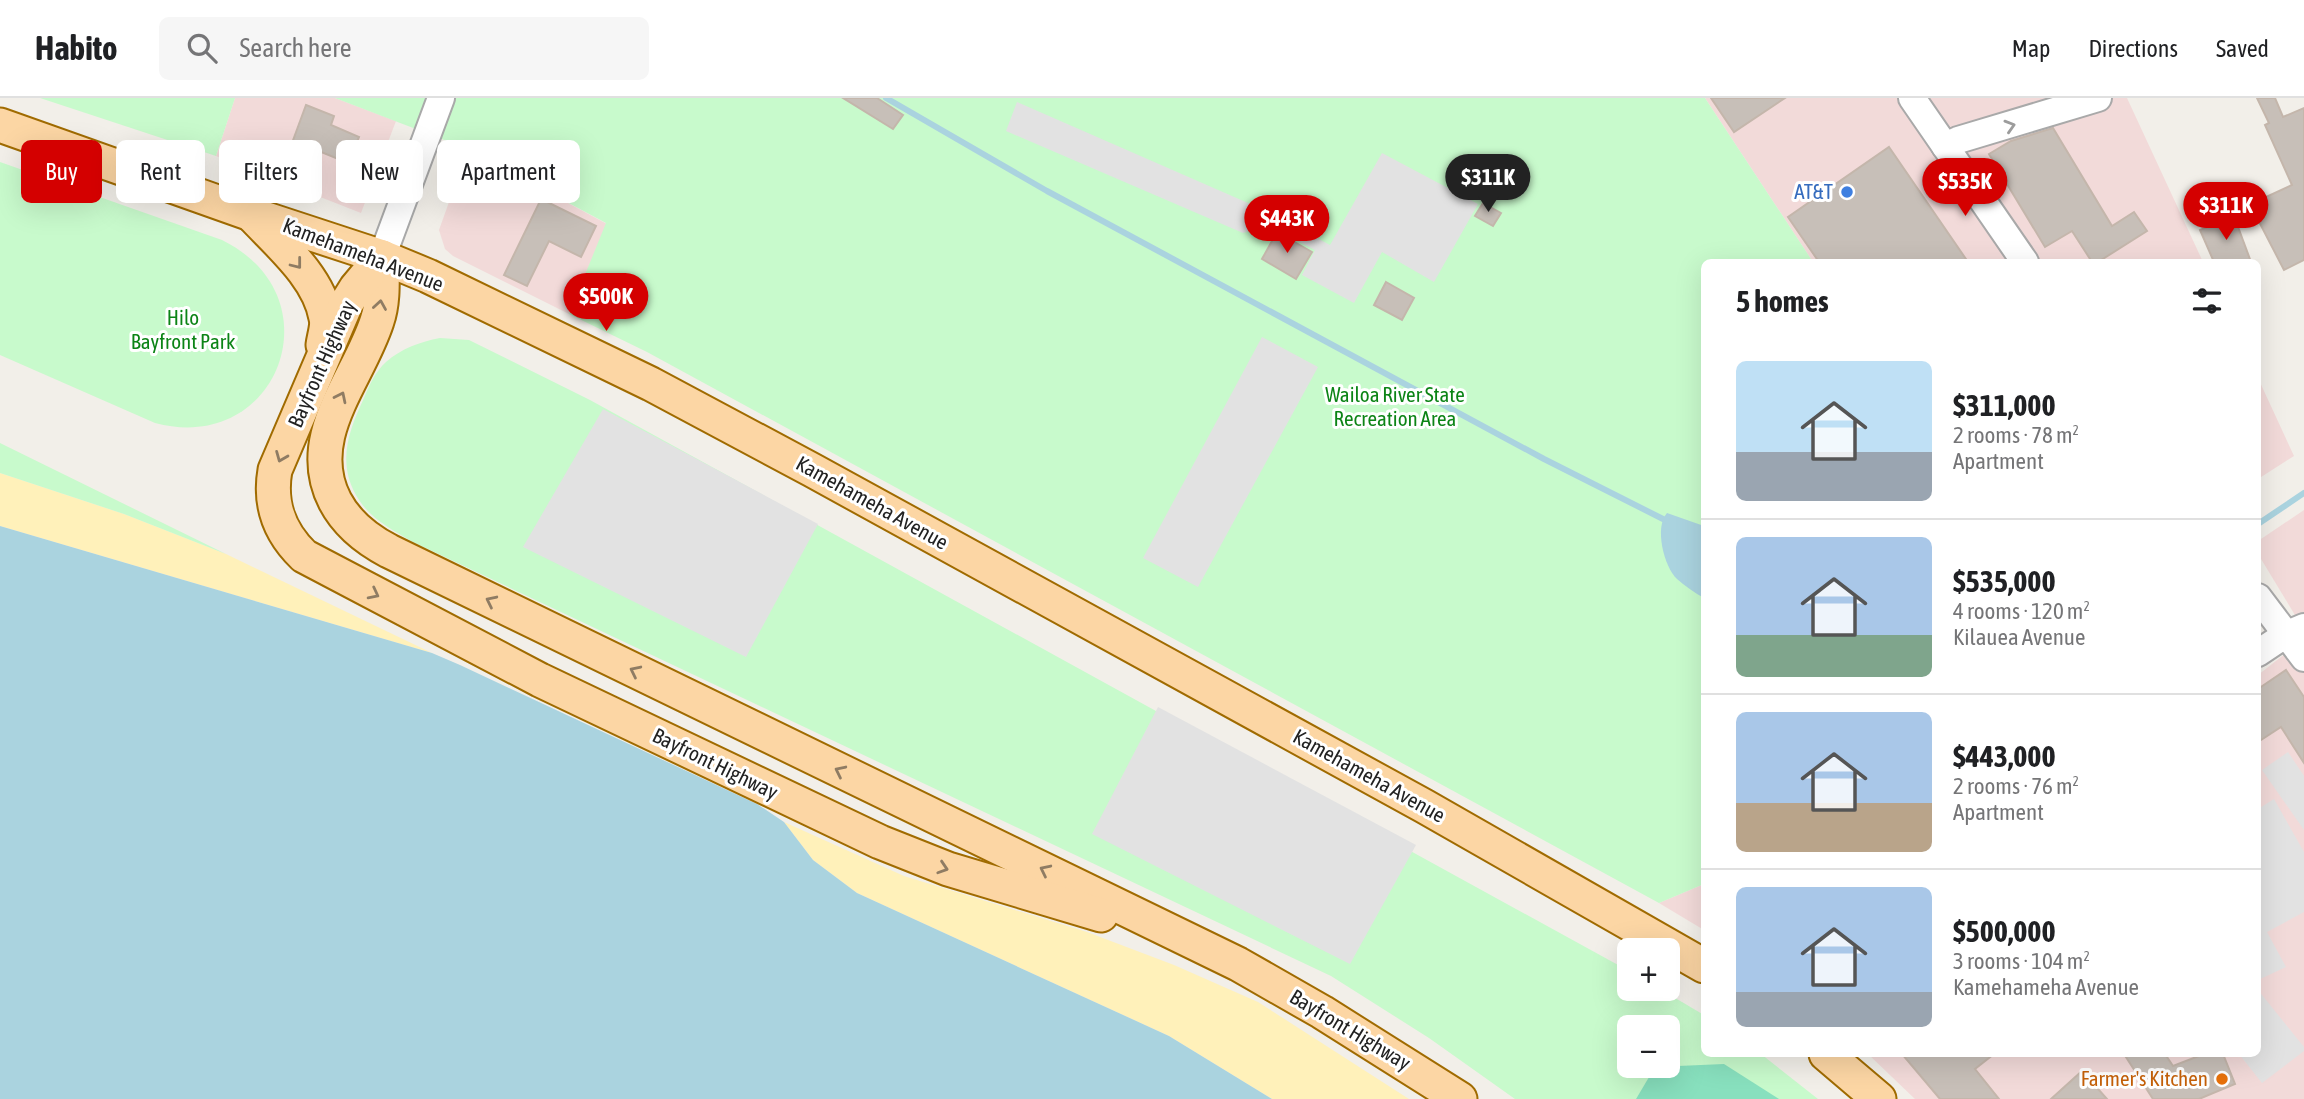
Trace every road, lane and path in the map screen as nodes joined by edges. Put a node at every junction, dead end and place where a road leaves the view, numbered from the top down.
1 (441, 98) edge
2 (1912, 98) edge
3 (2098, 98) edge
4 (0, 125) edge
5 (1945, 146) junction
6 (251, 214) junction
7 (382, 257) junction
8 (2023, 259) edge
9 (319, 372) junction
10 (2261, 600) edge
11 (2294, 631) edge
12 (2261, 651) edge
13 (2304, 657) edge
14 (1238, 964) junction
15 (1701, 964) edge
16 (1830, 1057) edge
17 (1460, 1099) edge
18 (1879, 1099) edge

1 - 7 street
2 - 5 street
5 -> 3 street
4 - 6 main road, Kamehameha Avenue
5 - 8 street
6 - 7 main road, Kamehameha Avenue
6 -> 9 main road
7 - 9 main road, Bayfront Highway
14 -> 7 main road, Bayfront Highway
7 - 15 main road, Kamehameha Avenue
9 -> 14 main road, Bayfront Highway
10 - 11 street
11 - 12 street
11 - 13 street
14 - 17 main road, Bayfront Highway
16 - 18 main road

